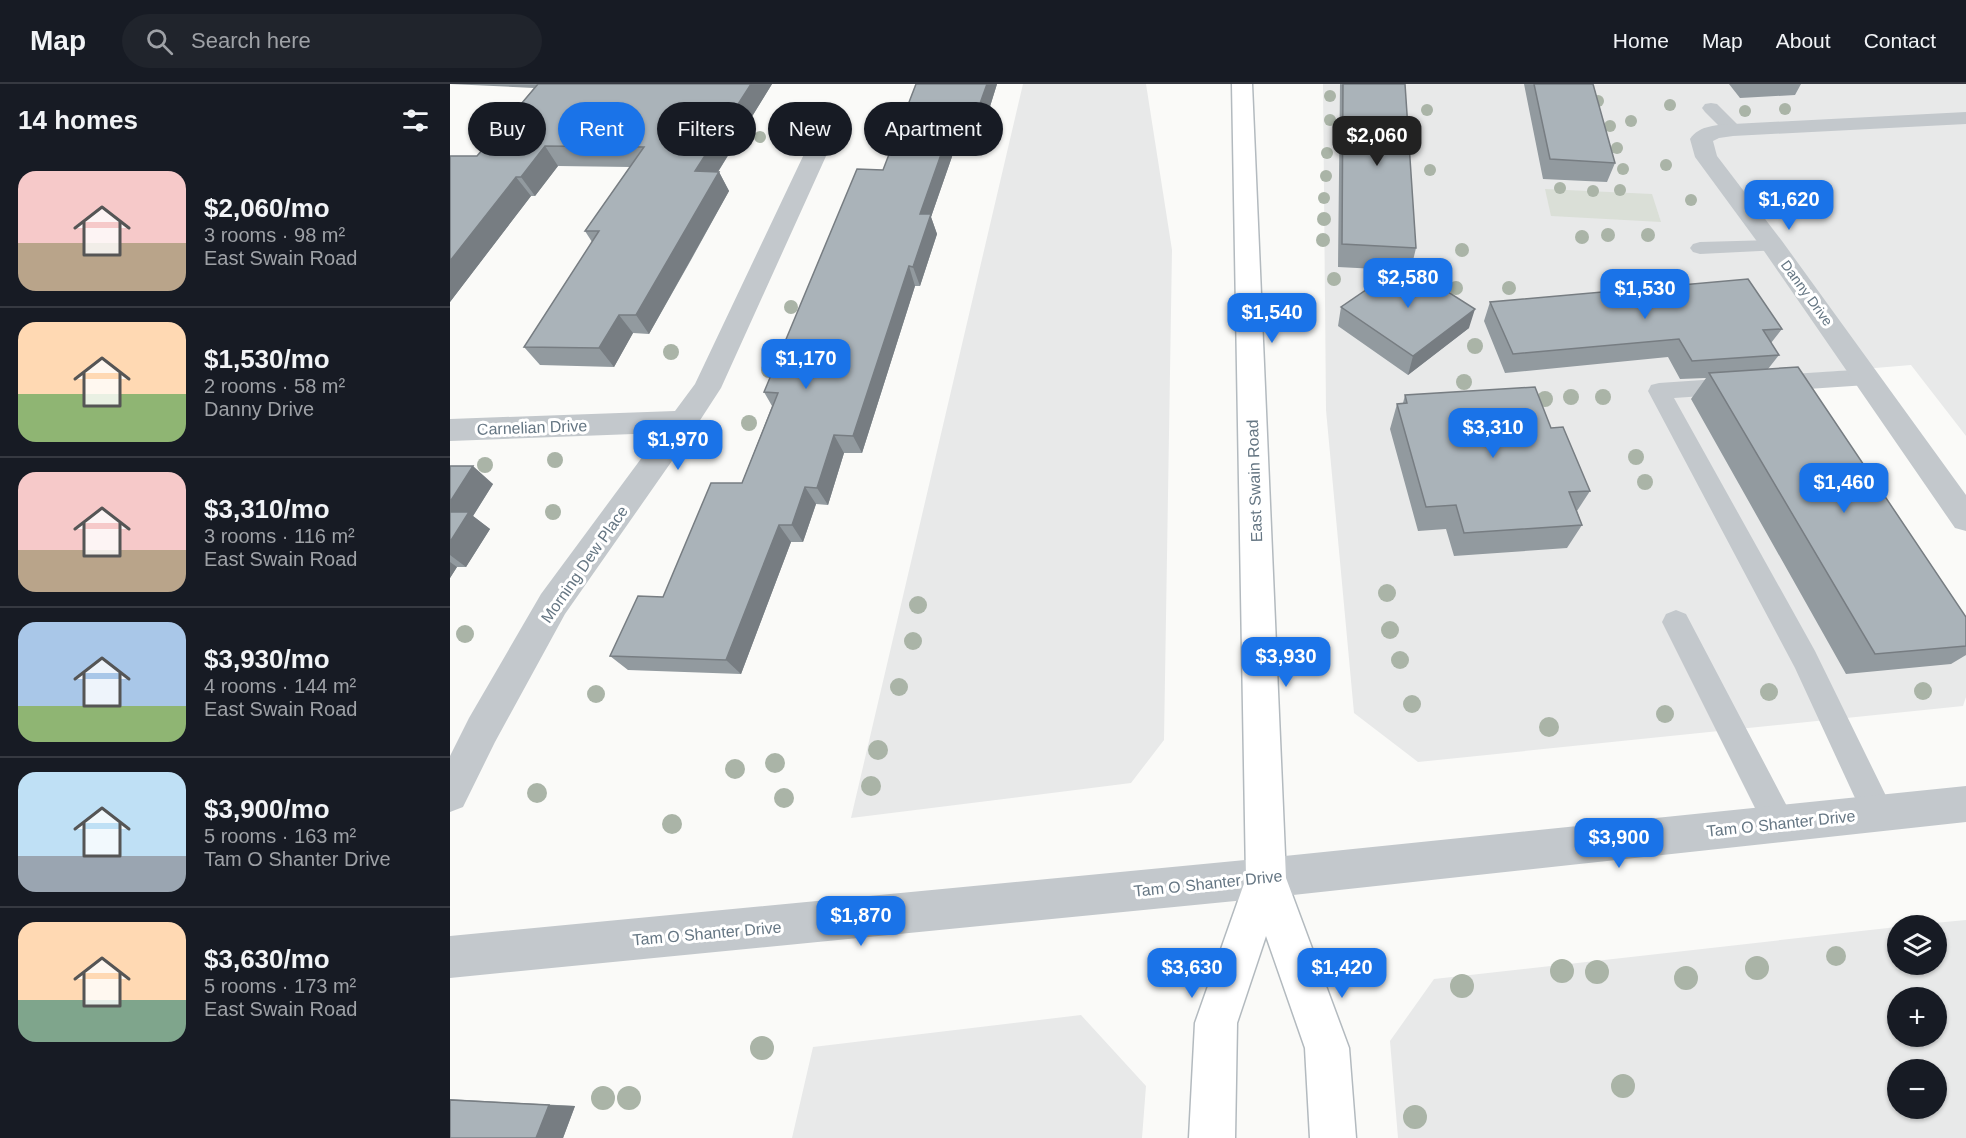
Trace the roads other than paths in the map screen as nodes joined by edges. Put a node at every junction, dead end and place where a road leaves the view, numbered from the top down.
1 (1242, 84) edge
2 (1711, 108) dead end
3 (1966, 118) edge
4 (1733, 130) junction
5 (815, 156) edge
6 (1773, 246) junction
7 (1700, 248) dead end
8 (1867, 377) junction
9 (685, 421) junction
10 (450, 430) edge
11 (1966, 519) edge
12 (1677, 622) dead end
13 (450, 794) edge
14 (1966, 804) edge
15 (1878, 813) junction
16 (1779, 824) junction
17 (1266, 878) junction
18 (450, 957) edge
19 (1212, 1138) edge
20 (1333, 1138) edge

1 - 17 main road, East Swain Road
2 - 4 lane
3 - 4 street, Danny Drive
4 - 6 street, Danny Drive
5 - 9 street, Morning Dew Place
6 - 7 lane
6 - 8 street, Danny Drive
8 - 11 street, Danny Drive
8 - 15 lane
9 - 10 street, Carnelian Drive
9 - 13 street, Morning Dew Place
12 - 16 lane
14 - 15 street, Tam O Shanter Drive
15 - 16 street, Tam O Shanter Drive
16 - 17 street, Tam O Shanter Drive
17 - 18 street, Tam O Shanter Drive
17 - 19 main road, East Swain Road
17 - 20 main road, East Swain Road

